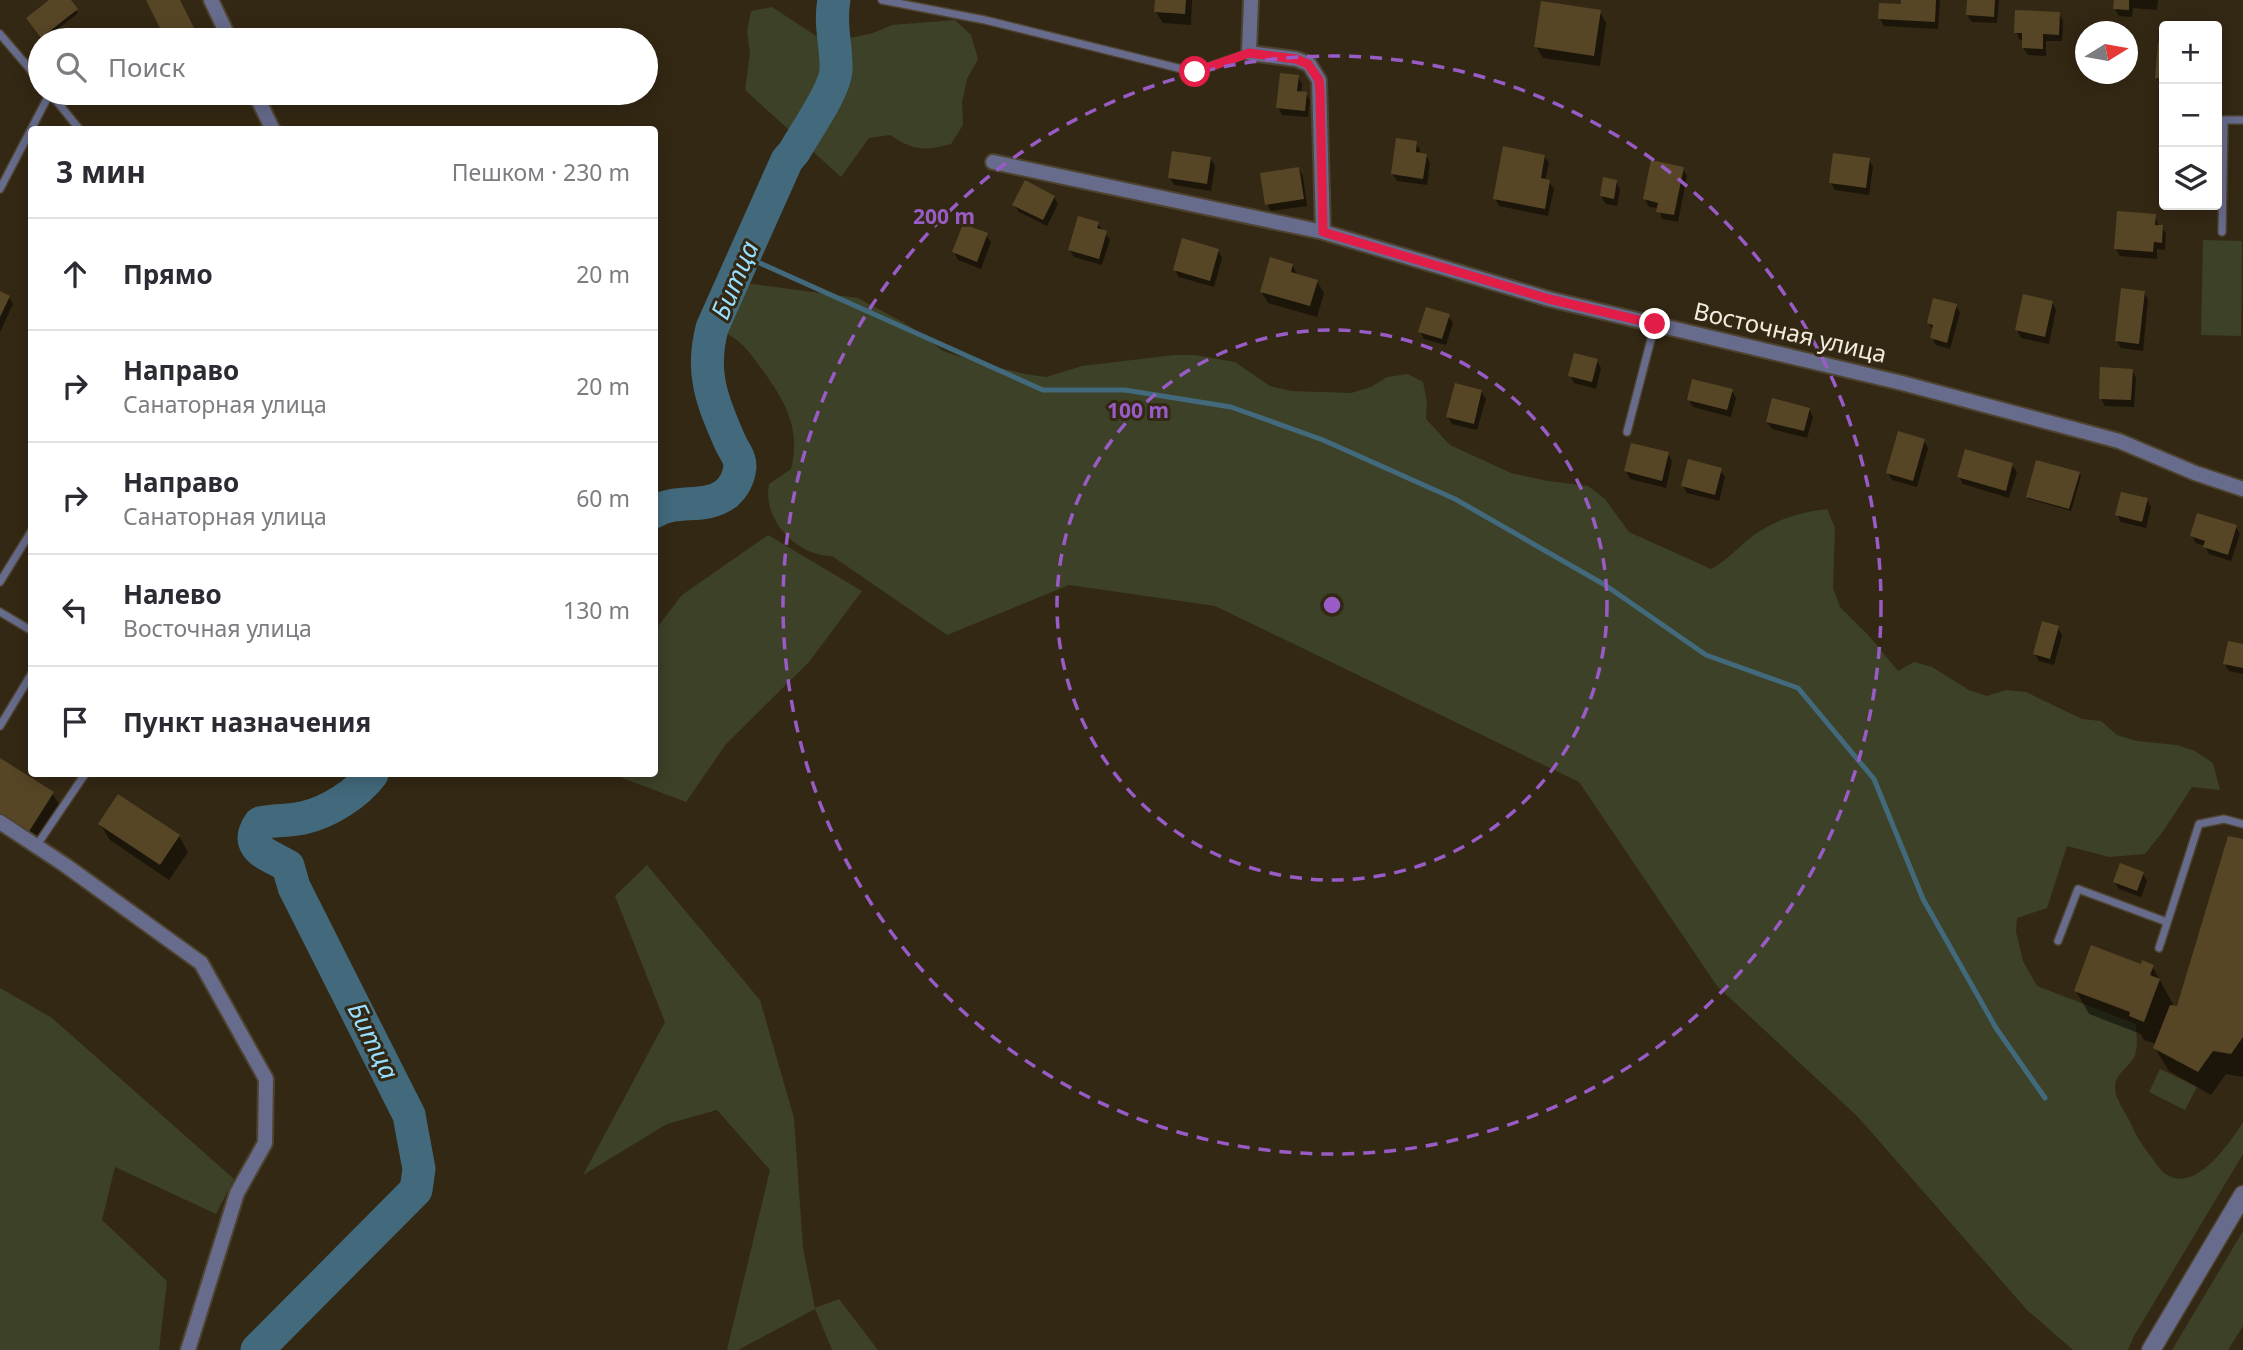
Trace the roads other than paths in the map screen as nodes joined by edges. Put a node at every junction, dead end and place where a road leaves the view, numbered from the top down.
1 (211, 0) edge
2 (882, 0) edge
3 (1251, 0) edge
4 (224, 28) edge
5 (0, 34) edge
6 (1249, 53) junction
7 (28, 67) edge
8 (44, 105) edge
9 (60, 105) edge
10 (261, 105) edge
11 (2243, 120) edge
12 (33, 126) edge
13 (77, 126) edge
14 (271, 126) edge
15 (28, 135) edge
16 (993, 162) dead end
17 (0, 189) edge
18 (1323, 232) junction
19 (2222, 232) dead end
20 (1655, 324) junction
21 (1627, 432) dead end
22 (2243, 489) edge
23 (28, 536) edge
24 (0, 582) edge
25 (0, 612) edge
26 (28, 629) edge
27 (28, 680) edge
28 (0, 726) edge
29 (83, 777) edge
30 (0, 822) edge
31 (2243, 824) edge
32 (37, 845) junction
33 (2167, 922) junction
34 (2058, 941) dead end
35 (2159, 948) dead end
36 (2243, 1195) edge
37 (188, 1350) edge
38 (2151, 1350) edge

1 - 4 street
2 - 6 lane
3 - 6 street
5 - 7 lane
6 - 18 street
8 - 12 lane
9 - 13 lane
10 - 14 street
11 - 19 lane
15 - 17 lane
16 - 18 street, Восточная улица
18 - 20 street, Восточная улица
20 - 21 lane
20 - 22 street, Восточная улица
23 - 24 lane
25 - 26 lane
27 - 28 lane
29 - 32 lane
30 - 32 street
31 - 33 lane
32 - 37 street
33 - 34 lane
33 - 35 lane
36 - 38 street

